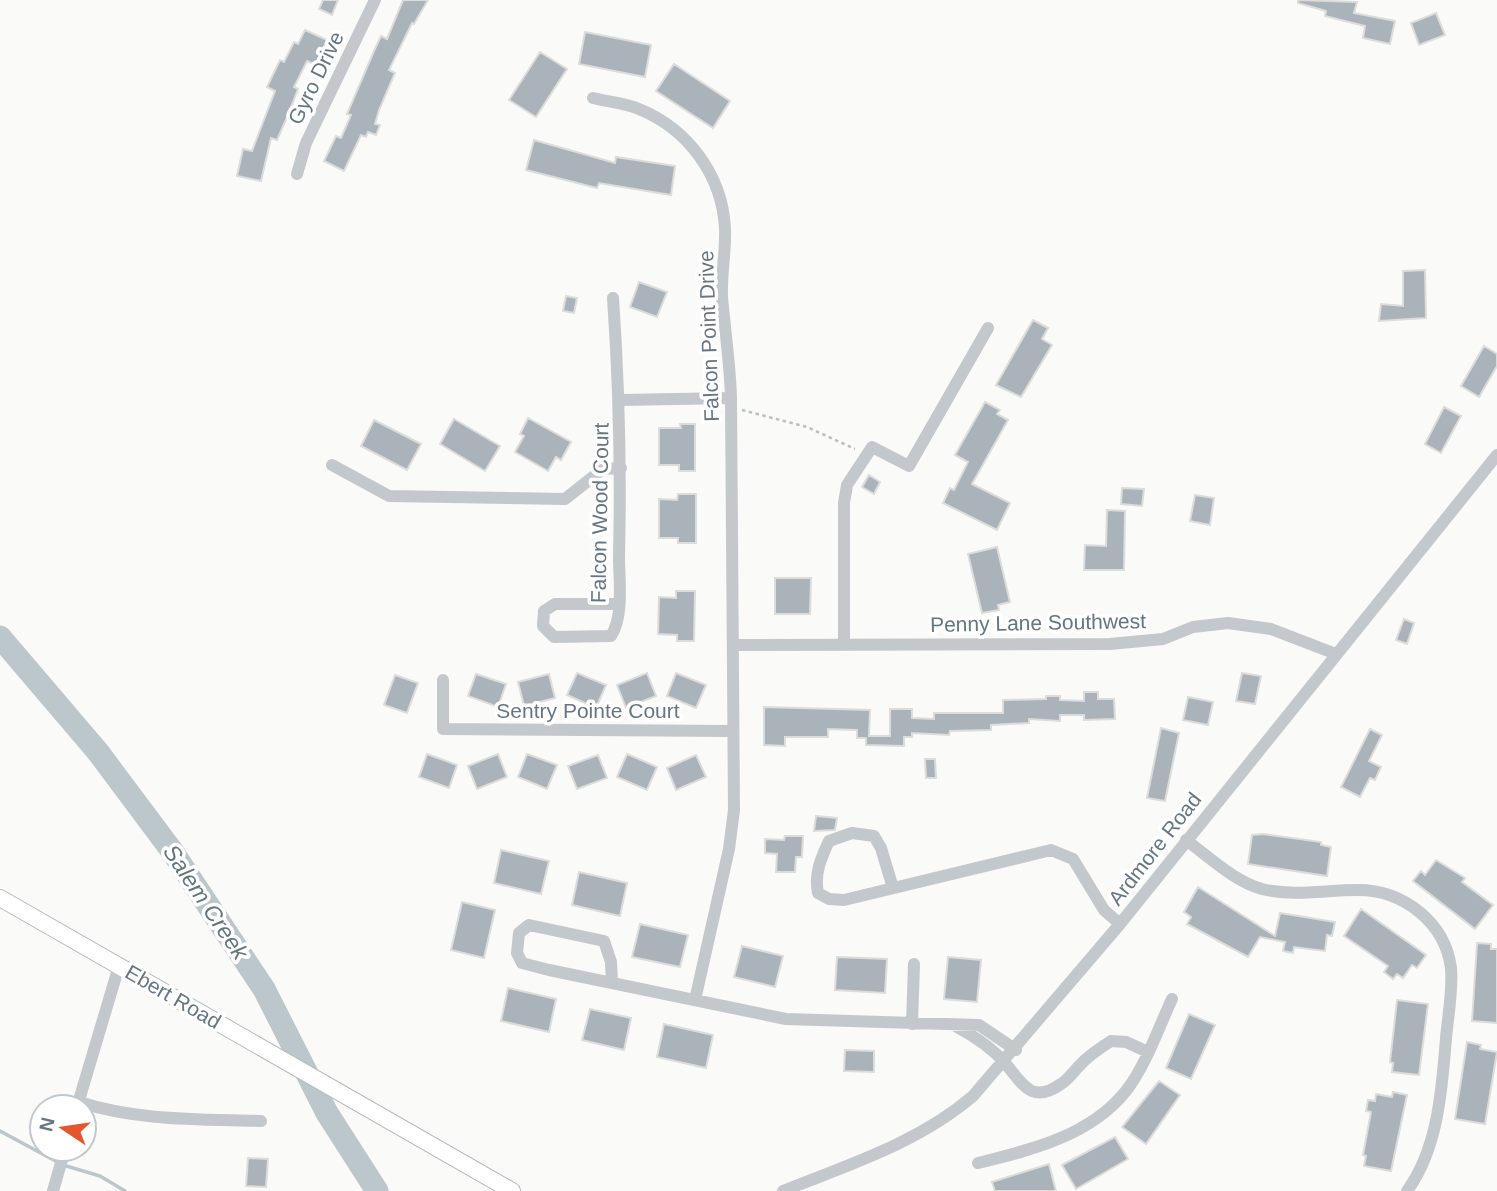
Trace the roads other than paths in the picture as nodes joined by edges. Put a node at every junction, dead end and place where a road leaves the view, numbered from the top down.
1 (375, 0) edge
2 (593, 98) dead end
3 (297, 174) dead end
4 (613, 298) dead end
5 (988, 327) dead end
6 (620, 400) junction
7 (732, 403) junction
8 (1497, 455) edge
9 (332, 465) dead end
10 (621, 468) junction
11 (618, 604) junction
12 (844, 644) junction
13 (733, 645) junction
14 (1336, 654) junction
15 (443, 680) dead end
16 (733, 731) junction
17 (1186, 840) junction
18 (893, 888) junction
19 (0, 898) edge
20 (1120, 924) junction
21 (914, 964) dead end
22 (119, 966) junction
23 (612, 983) junction
24 (1172, 999) dead end
25 (695, 1000) junction
26 (912, 1024) junction
27 (956, 1027) junction
28 (1016, 1050) junction
29 (1148, 1052) junction
30 (1005, 1063) junction
31 (81, 1093) edge
32 (98, 1108) edge
33 (261, 1121) dead end
34 (61, 1163) edge
35 (978, 1163) dead end
36 (53, 1191) edge
37 (512, 1191) edge
38 (783, 1191) edge
39 (1407, 1191) edge

1 - 3 street, Gyro Drive
2 - 7 street, Falcon Point Drive
4 - 6 street, Falcon Wood Court
5 - 12 street
6 - 7 street
6 - 10 street, Falcon Wood Court
7 - 13 street, Falcon Point Drive
8 - 14 street, Ardmore Road
9 - 10 street
10 - 11 street, Falcon Wood Court
11 - 11 street, Falcon Wood Court
12 - 13 street, Penny Lane Southwest
12 - 14 street, Penny Lane Southwest
13 - 16 street, Falcon Point Drive
14 - 17 street, Ardmore Road
15 - 16 street, Sentry Pointe Court
16 - 25 street, Falcon Point Drive
17 - 20 street, Ardmore Road
17 - 39 street
18 - 18 street
18 - 20 street
19 - 22 main road, Ebert Road
20 - 28 street, Ardmore Road
21 - 26 street
22 - 31 street
22 - 37 main road, Ebert Road
23 - 23 street
23 - 25 street
24 - 29 street
25 - 26 street
26 - 27 street
27 - 28 street
27 - 30 street
28 - 30 street, Ardmore Road
29 - 30 street
29 - 35 street
30 - 38 street, Ardmore Road
32 - 33 street
34 - 36 street

